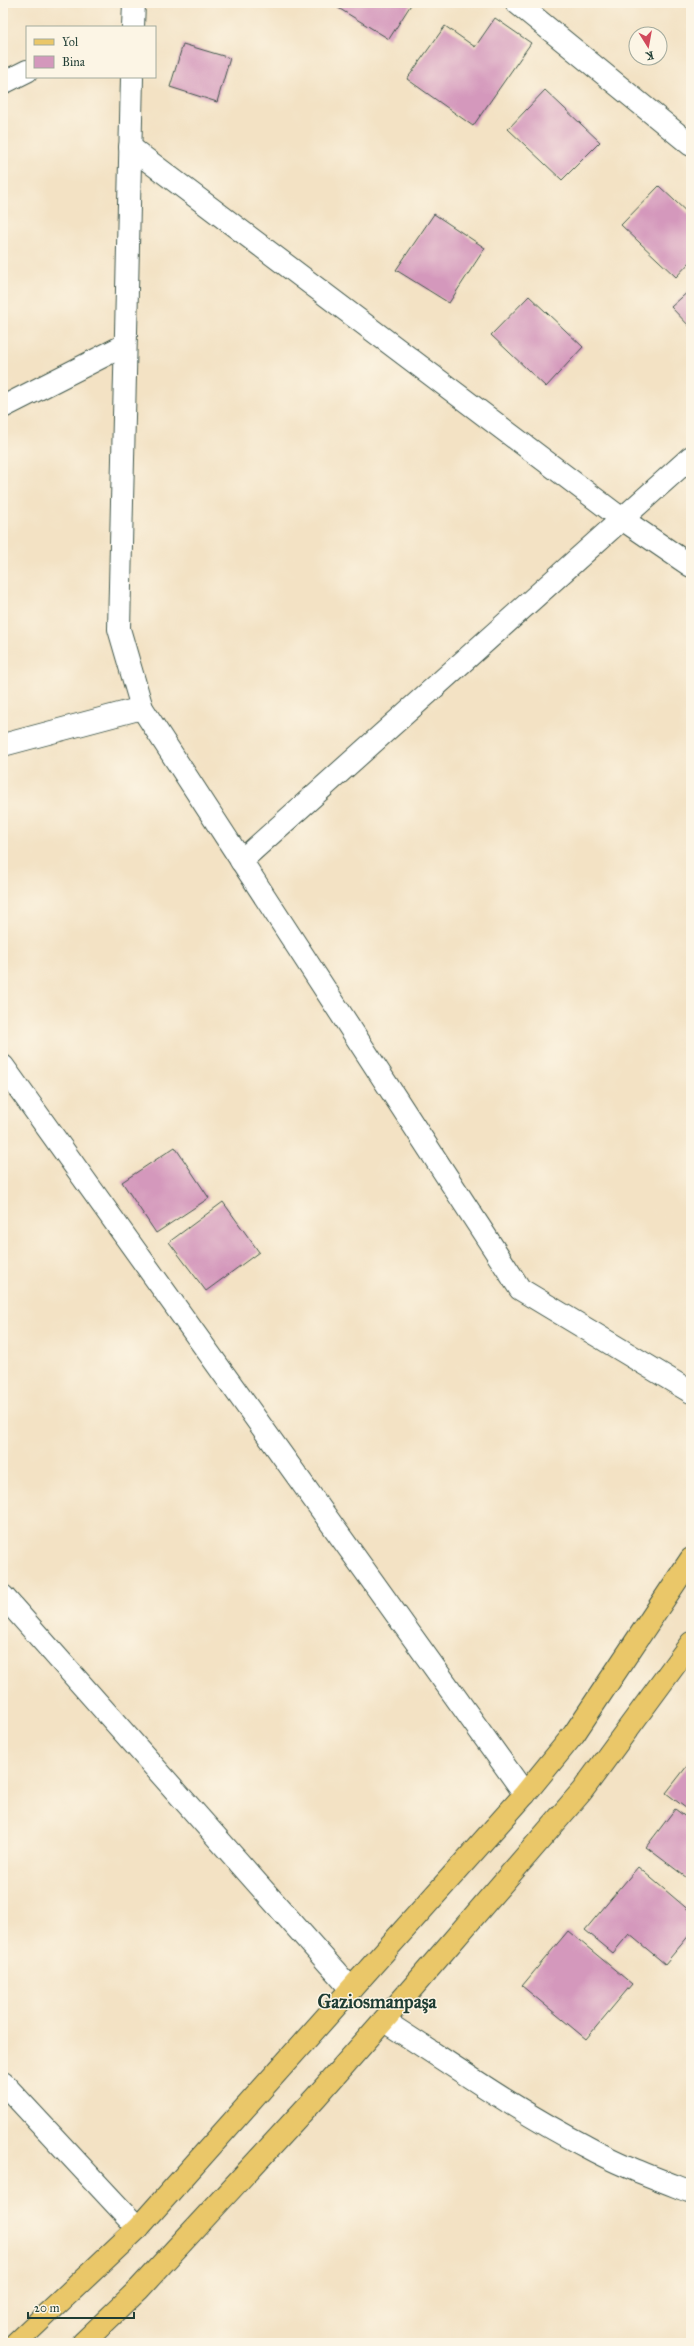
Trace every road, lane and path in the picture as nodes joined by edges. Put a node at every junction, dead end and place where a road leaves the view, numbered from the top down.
1 (517, 3) edge
2 (26, 72) edge
3 (132, 78) edge
4 (3, 83) edge
5 (691, 145) edge
6 (130, 147) junction
7 (125, 345) junction
8 (3, 407) edge
9 (691, 457) edge
10 (622, 520) junction
11 (691, 566) edge
12 (142, 708) junction
13 (3, 746) edge
14 (242, 861) junction
15 (3, 1066) edge
16 (691, 1392) edge
17 (691, 1559) edge
18 (3, 1596) edge
19 (691, 1643) edge
20 (525, 1794) junction
21 (352, 1989) junction
22 (384, 2021) junction
23 (3, 2083) edge
24 (691, 2192) edge
25 (138, 2228) junction
26 (16, 2343) edge
27 (83, 2343) edge

1 - 5 street
2 - 4 street
3 - 6 street
6 - 7 street
6 - 10 street
7 - 8 street
7 - 12 street
9 - 10 street
10 - 11 street
10 - 14 street
12 - 13 street
12 - 14 street
14 - 16 street
15 - 20 street
17 - 20 main road
18 - 21 street
19 - 22 main road
20 - 21 main road
21 - 25 main road
22 - 24 street
22 - 27 main road
23 - 25 street
25 - 26 main road

